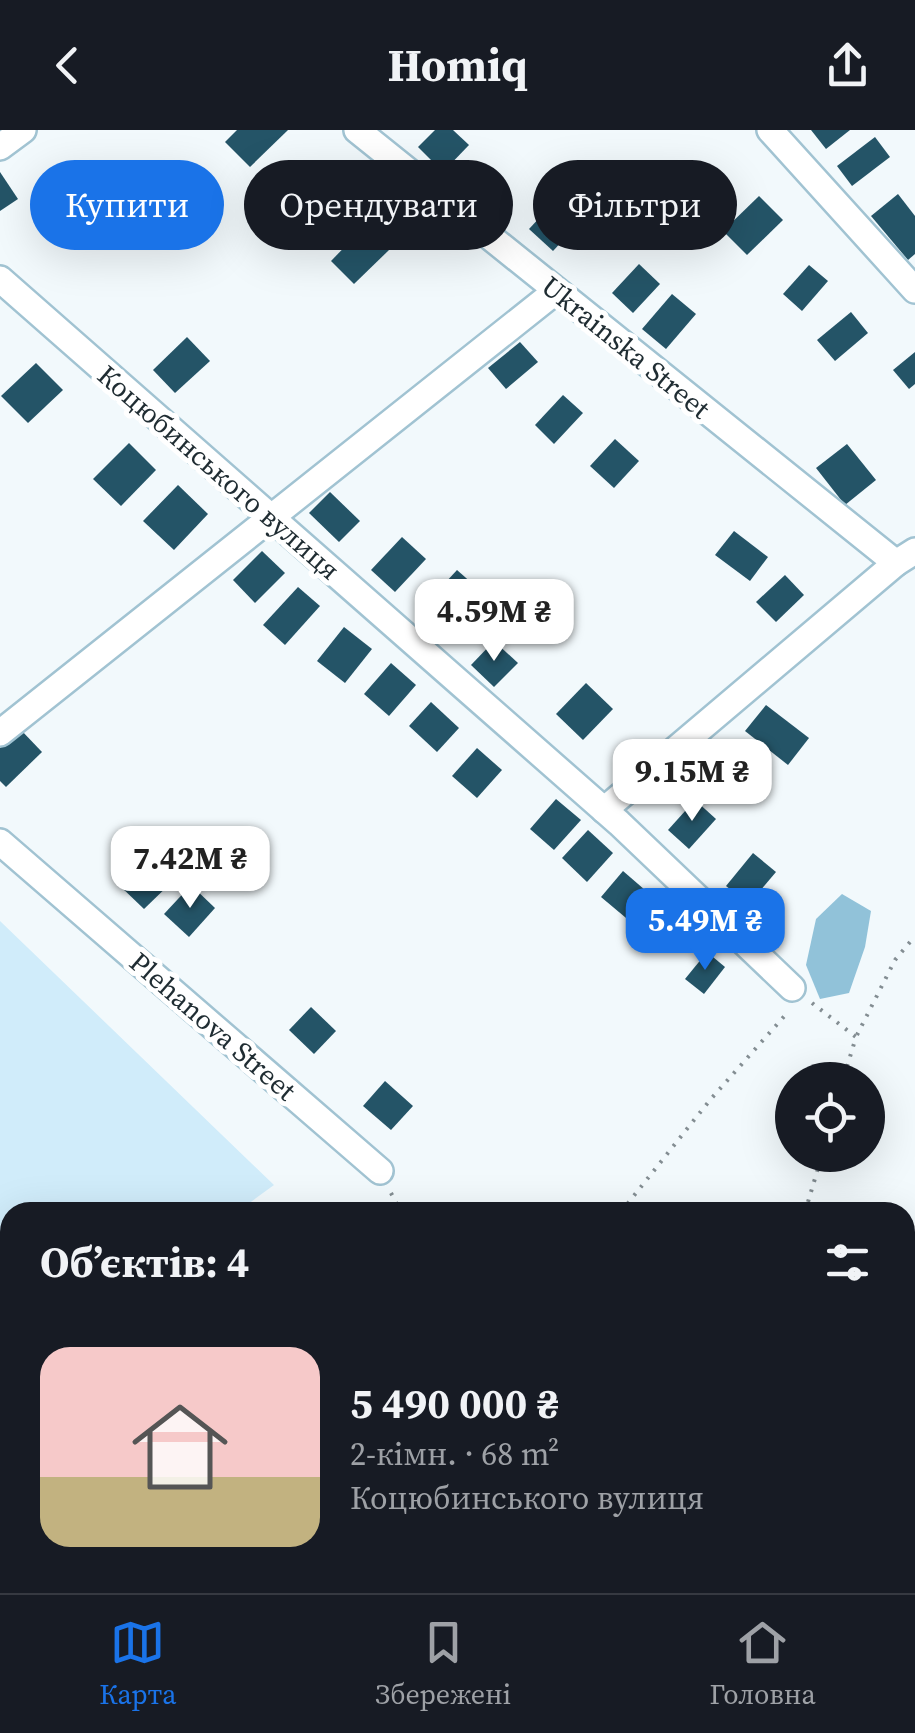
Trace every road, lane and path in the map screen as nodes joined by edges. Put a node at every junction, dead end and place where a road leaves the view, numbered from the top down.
1 (24, 130) edge
2 (357, 130) edge
3 (770, 130) edge
4 (0, 147) edge
5 (0, 279) edge
6 (915, 290) edge
7 (556, 291) junction
8 (272, 519) junction
9 (905, 557) edge
10 (0, 733) edge
11 (604, 810) junction
12 (0, 842) edge
13 (915, 936) edge
14 (792, 988) junction
15 (856, 1037) junction
16 (848, 1062) edge
17 (380, 1171) dead end
18 (817, 1172) edge
19 (628, 1202) edge
20 (808, 1202) edge

1 - 4 street
2 - 7 street, Ukrainska Street
3 - 6 street
5 - 8 street, Коцюбинського вулиця
7 - 8 street
7 - 9 street, Ukrainska Street
8 - 10 street
8 - 11 street, Коцюбинського вулиця
9 - 11 street
11 - 14 street, Коцюбинського вулиця
12 - 17 street, Plehanova Street
13 - 15 path
14 - 15 path
14 - 19 path
15 - 16 path
18 - 20 path

